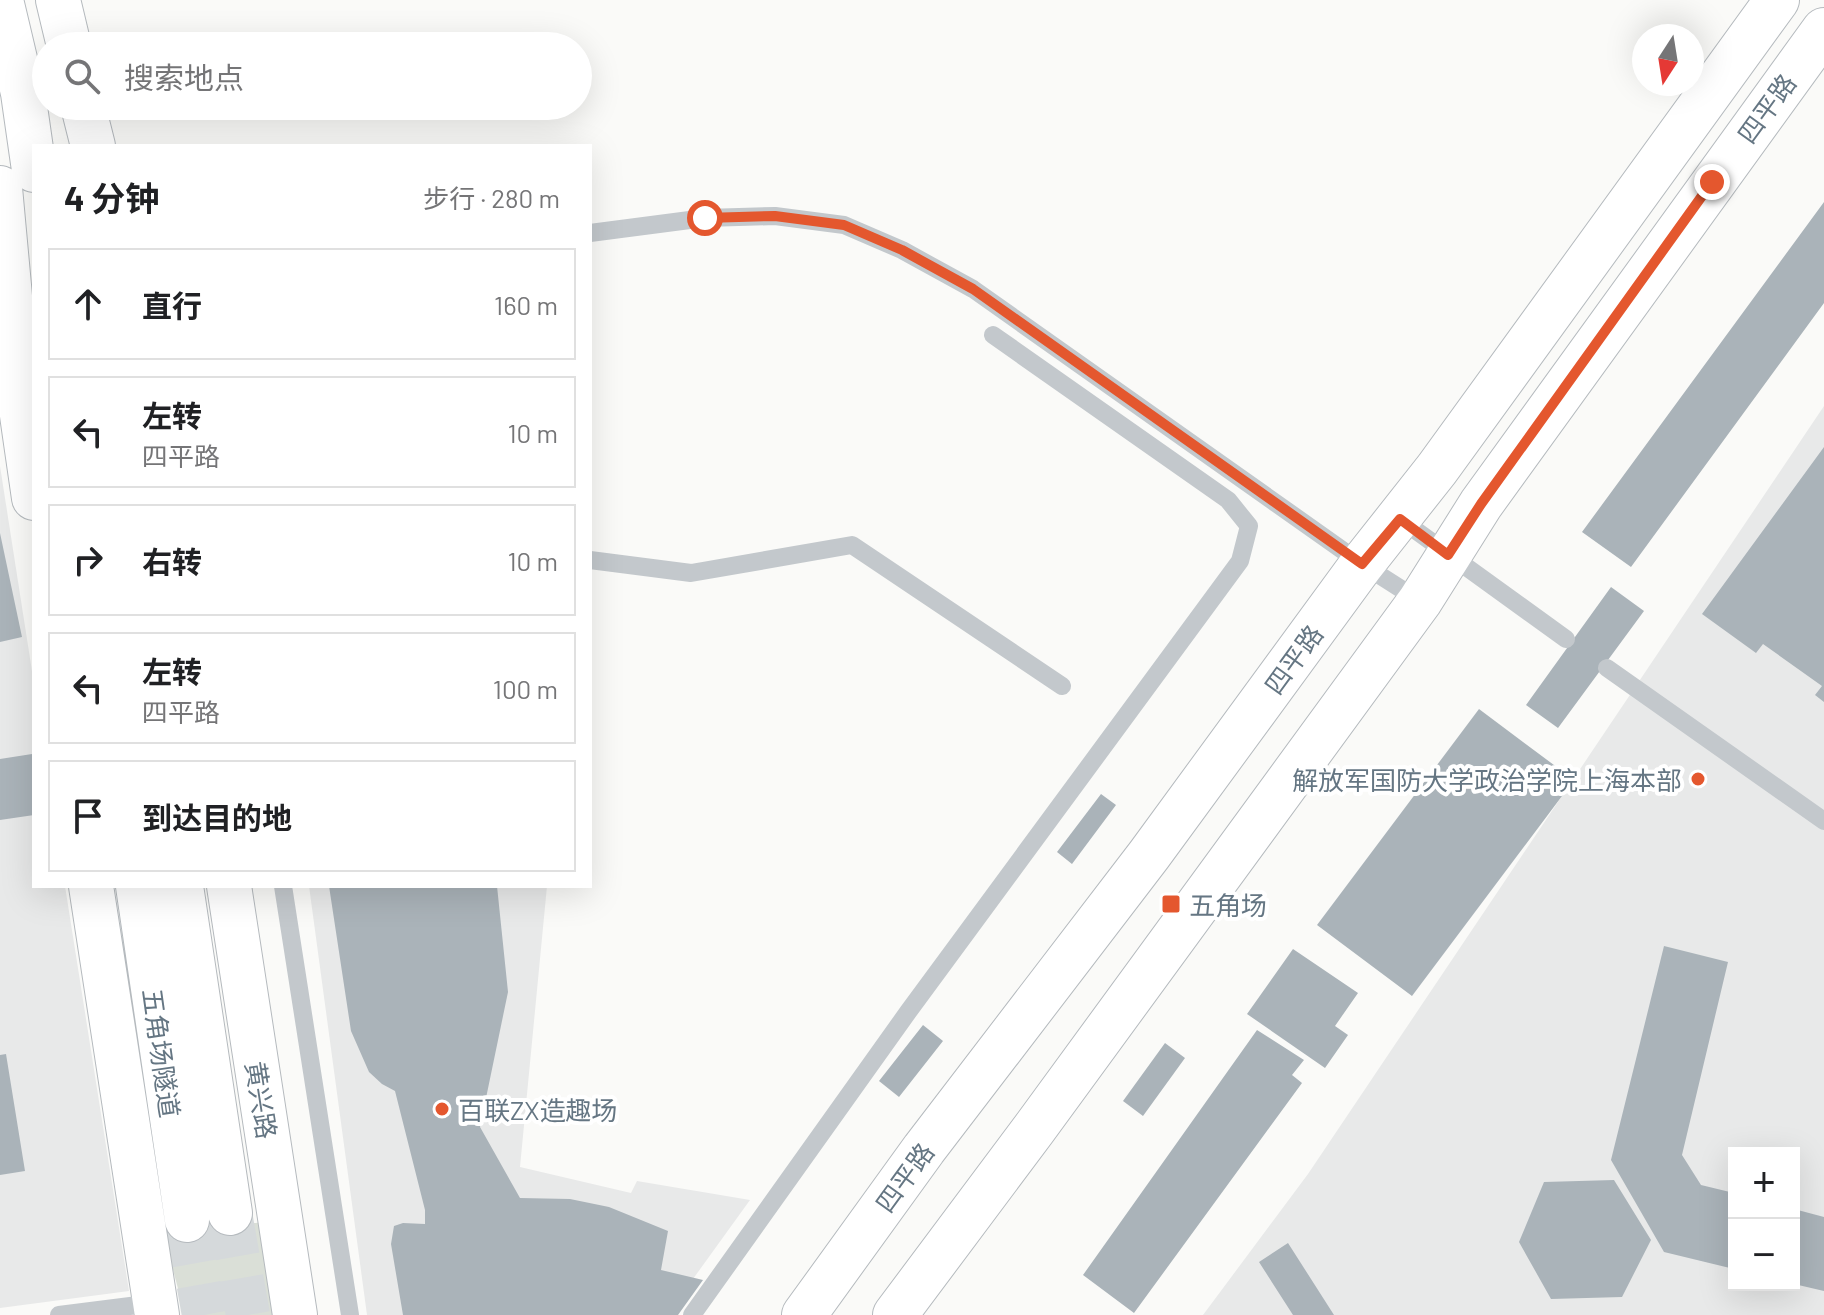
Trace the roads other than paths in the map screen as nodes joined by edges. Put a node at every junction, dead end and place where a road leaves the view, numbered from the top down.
1 (1, 0) edge
2 (56, 0) edge
3 (1777, 0) edge
4 (1824, 30) edge
5 (58, 32) edge
6 (65, 32) edge
7 (69, 120) edge
8 (86, 120) edge
9 (72, 144) edge
10 (92, 144) edge
11 (32, 156) edge
12 (0, 188) edge
13 (592, 233) edge
14 (993, 335) dead end
15 (32, 484) edge
16 (1400, 519) junction
17 (1448, 555) junction
18 (592, 560) edge
19 (1362, 564) junction
20 (1420, 601) junction
21 (1566, 639) dead end
22 (1607, 668) dead end
23 (1062, 686) dead end
24 (1824, 821) edge
25 (91, 888) edge
26 (138, 888) edge
27 (181, 888) edge
28 (229, 888) edge
29 (283, 888) edge
30 (230, 1213) tunnel mouth
31 (187, 1220) tunnel mouth
32 (156, 1309) edge
33 (59, 1315) edge
34 (295, 1315) edge
35 (350, 1315) edge
36 (692, 1315) edge
37 (804, 1315) edge
38 (895, 1315) edge

1 - 11 main road
2 - 5 main road
2 - 6 main road
3 - 16 main road, 四平路
4 - 17 main road, 四平路
7 - 9 main road
8 - 10 main road
12 - 15 main road
13 - 19 lane
14 - 36 lane
16 - 17 lane
16 - 19 main road, 四平路
17 - 20 main road, 四平路
17 - 21 lane
18 - 23 lane
19 - 20 lane
19 - 37 main road, 四平路
20 - 38 main road, 四平路
22 - 24 lane
25 - 32 main road
26 - 31 main road, 五角场隧道
27 - 30 main road, 五角场隧道
28 - 34 main road, 黄兴路
29 - 35 lane
32 - 33 lane

